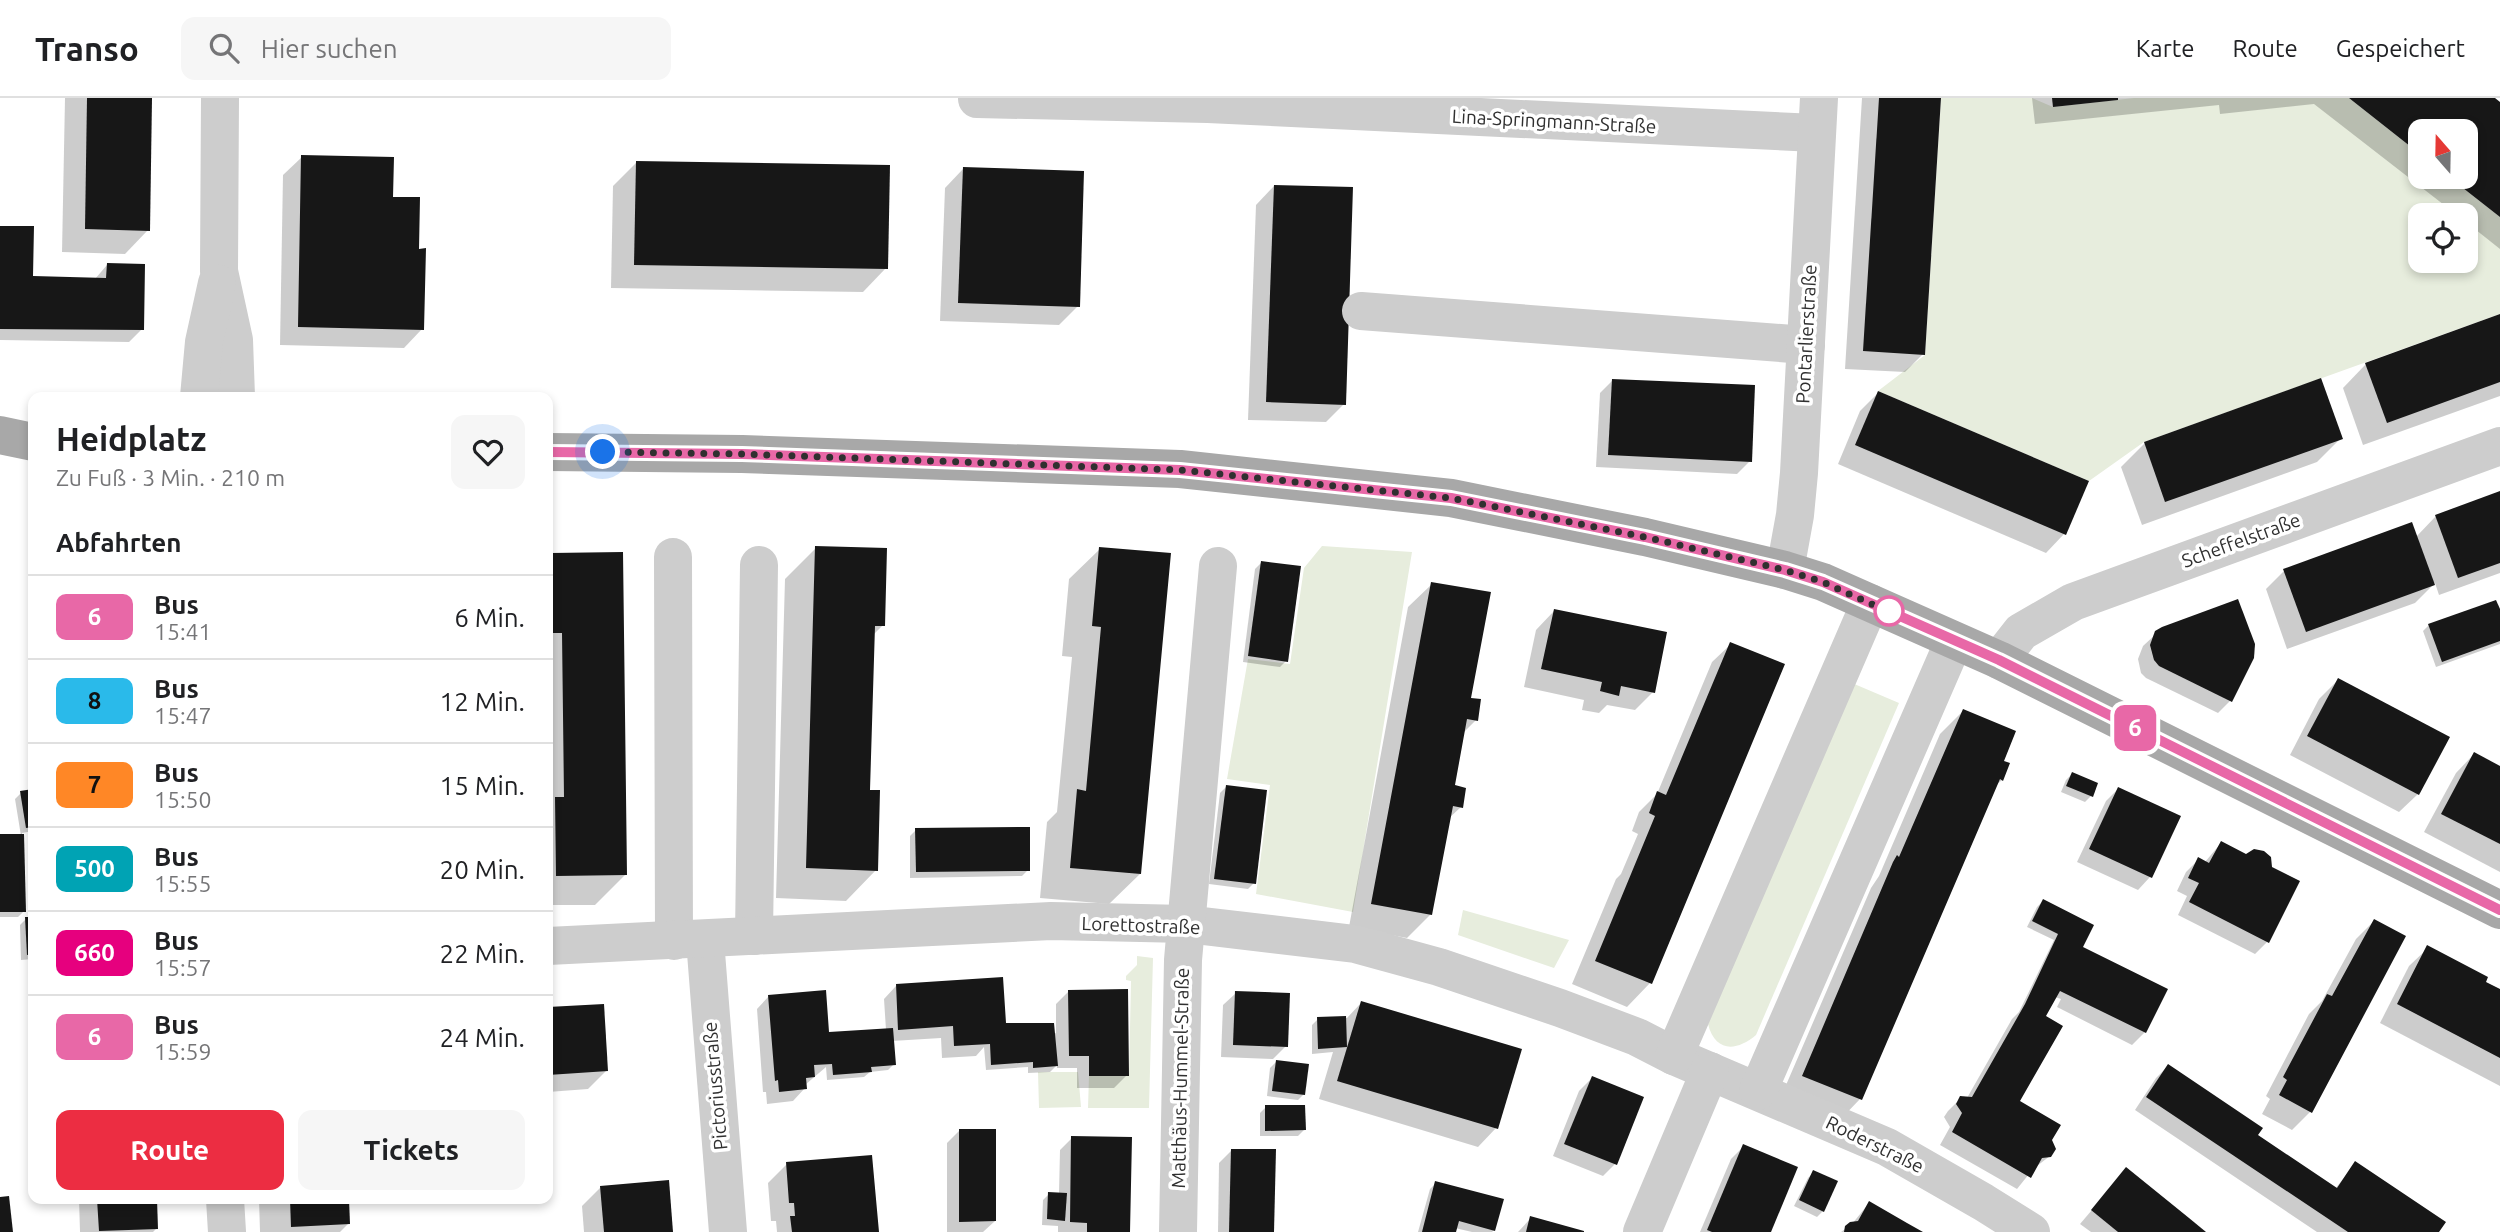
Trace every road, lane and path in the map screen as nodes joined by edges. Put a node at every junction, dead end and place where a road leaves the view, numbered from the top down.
1 (220, 98) edge
2 (977, 99) edge
3 (1208, 101) edge
4 (1817, 116) edge
5 (219, 271) junction
6 (1361, 310) dead end
7 (1806, 345) junction
8 (199, 392) edge
9 (236, 392) edge
10 (28, 429) edge
11 (0, 434) edge
12 (28, 441) edge
13 (2500, 446) edge
14 (553, 452) edge
15 (673, 557) dead end
16 (759, 565) dead end
17 (1218, 566) dead end
18 (1785, 570) junction
19 (1870, 603) junction
20 (1954, 641) junction
21 (1999, 660) junction
22 (2500, 911) edge
23 (1186, 924) junction
24 (754, 936) junction
25 (689, 940) junction
26 (553, 946) edge
27 (1674, 1056) junction
28 (1710, 1071) junction
29 (1758, 1091) junction
30 (226, 1204) edge
31 (227, 1232) edge
32 (728, 1232) edge
33 (1178, 1232) edge
34 (1642, 1232) edge
35 (2031, 1232) edge

1 - 5 street
2 - 3 street, Lina-Springmann-Straße
3 - 4 street, Lina-Springmann-Straße
4 - 7 street, Pontarlierstraße
5 - 8 street
5 - 9 street
6 - 7 street
7 - 18 street, Pontarlierstraße
10 - 11 main road
11 - 12 main road
13 - 21 street, Scheffelstraße
14 - 18 main road
15 - 25 street, Pictoriusstraße
16 - 24 street
17 - 23 street, Matthäus-Hummel-Straße
18 - 19 main road
19 - 20 main road
19 - 27 street
20 - 21 main road
20 - 29 street
21 - 22 main road
23 - 24 street, Lorettostraße
23 - 27 street, Lorettostraße
23 - 33 street, Matthäus-Hummel-Straße
24 - 25 street, Lorettostraße
25 - 26 street, Lorettostraße
25 - 32 street, Pictoriusstraße
27 - 28 street, Lorettostraße
28 - 29 street, Roderstraße
28 - 34 street
29 - 35 street, Roderstraße
30 - 31 street

